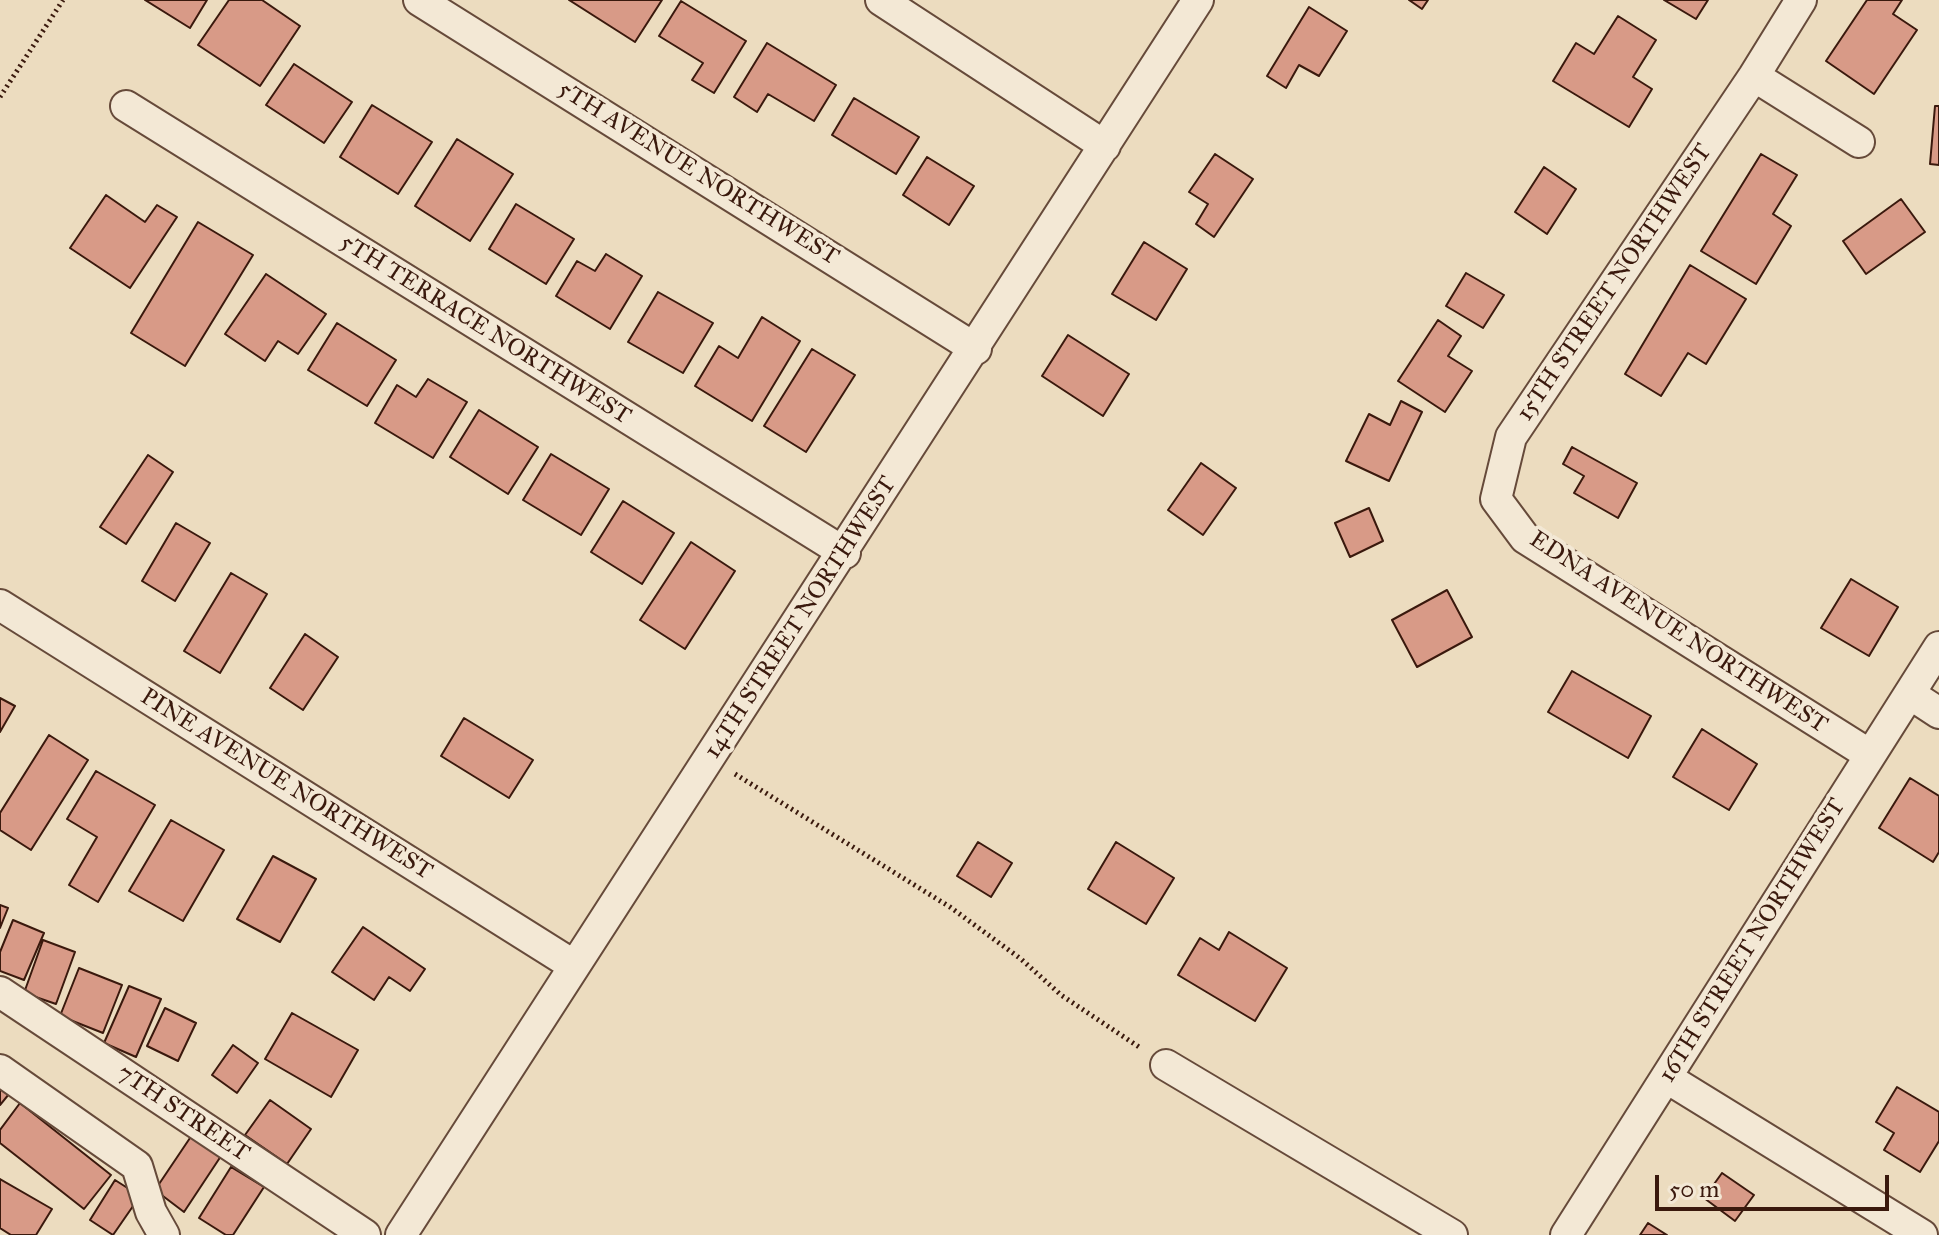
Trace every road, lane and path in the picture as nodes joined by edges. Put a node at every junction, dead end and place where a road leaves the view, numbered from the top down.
1 (63, 0) edge
2 (419, 0) edge
3 (881, 0) edge
4 (1198, 0) edge
5 (1801, 0) edge
6 (1754, 76) junction
7 (0, 97) edge
8 (126, 106) dead end
9 (1859, 142) dead end
10 (1105, 146) junction
11 (976, 349) junction
12 (1496, 499) joint
13 (845, 553) junction
14 (0, 605) edge
15 (1939, 647) edge
16 (1910, 694) junction
17 (1939, 713) edge
18 (1870, 755) junction
19 (735, 774) dead end
20 (573, 965) junction
21 (0, 992) edge
22 (1166, 1065) joint
23 (0, 1070) edge
24 (1667, 1078) junction
25 (164, 1235) edge
26 (365, 1235) edge
27 (401, 1235) edge
28 (1452, 1235) edge
29 (1566, 1235) edge
30 (1922, 1235) edge

1 - 7 path
2 - 11 street, 5TH AVENUE NORTHWEST
3 - 10 street
4 - 10 street, 14TH STREET NORTHWEST
5 - 6 street, 15TH STREET NORTHWEST
6 - 9 street
6 - 12 street, 15TH STREET NORTHWEST
8 - 13 street, 5TH TERRACE NORTHWEST
10 - 11 street, 14TH STREET NORTHWEST
11 - 13 street, 14TH STREET NORTHWEST
12 - 18 street, EDNA AVENUE NORTHWEST
13 - 20 street, 14TH STREET NORTHWEST
14 - 20 street, PINE AVENUE NORTHWEST
15 - 16 street, 16TH STREET NORTHWEST
16 - 17 street
16 - 18 street, 16TH STREET NORTHWEST
18 - 24 street, 16TH STREET NORTHWEST
19 - 22 path
20 - 27 street, 14TH STREET NORTHWEST
21 - 26 street, 7TH STREET
22 - 28 street
23 - 25 street
24 - 29 street, 16TH STREET NORTHWEST
24 - 30 street

